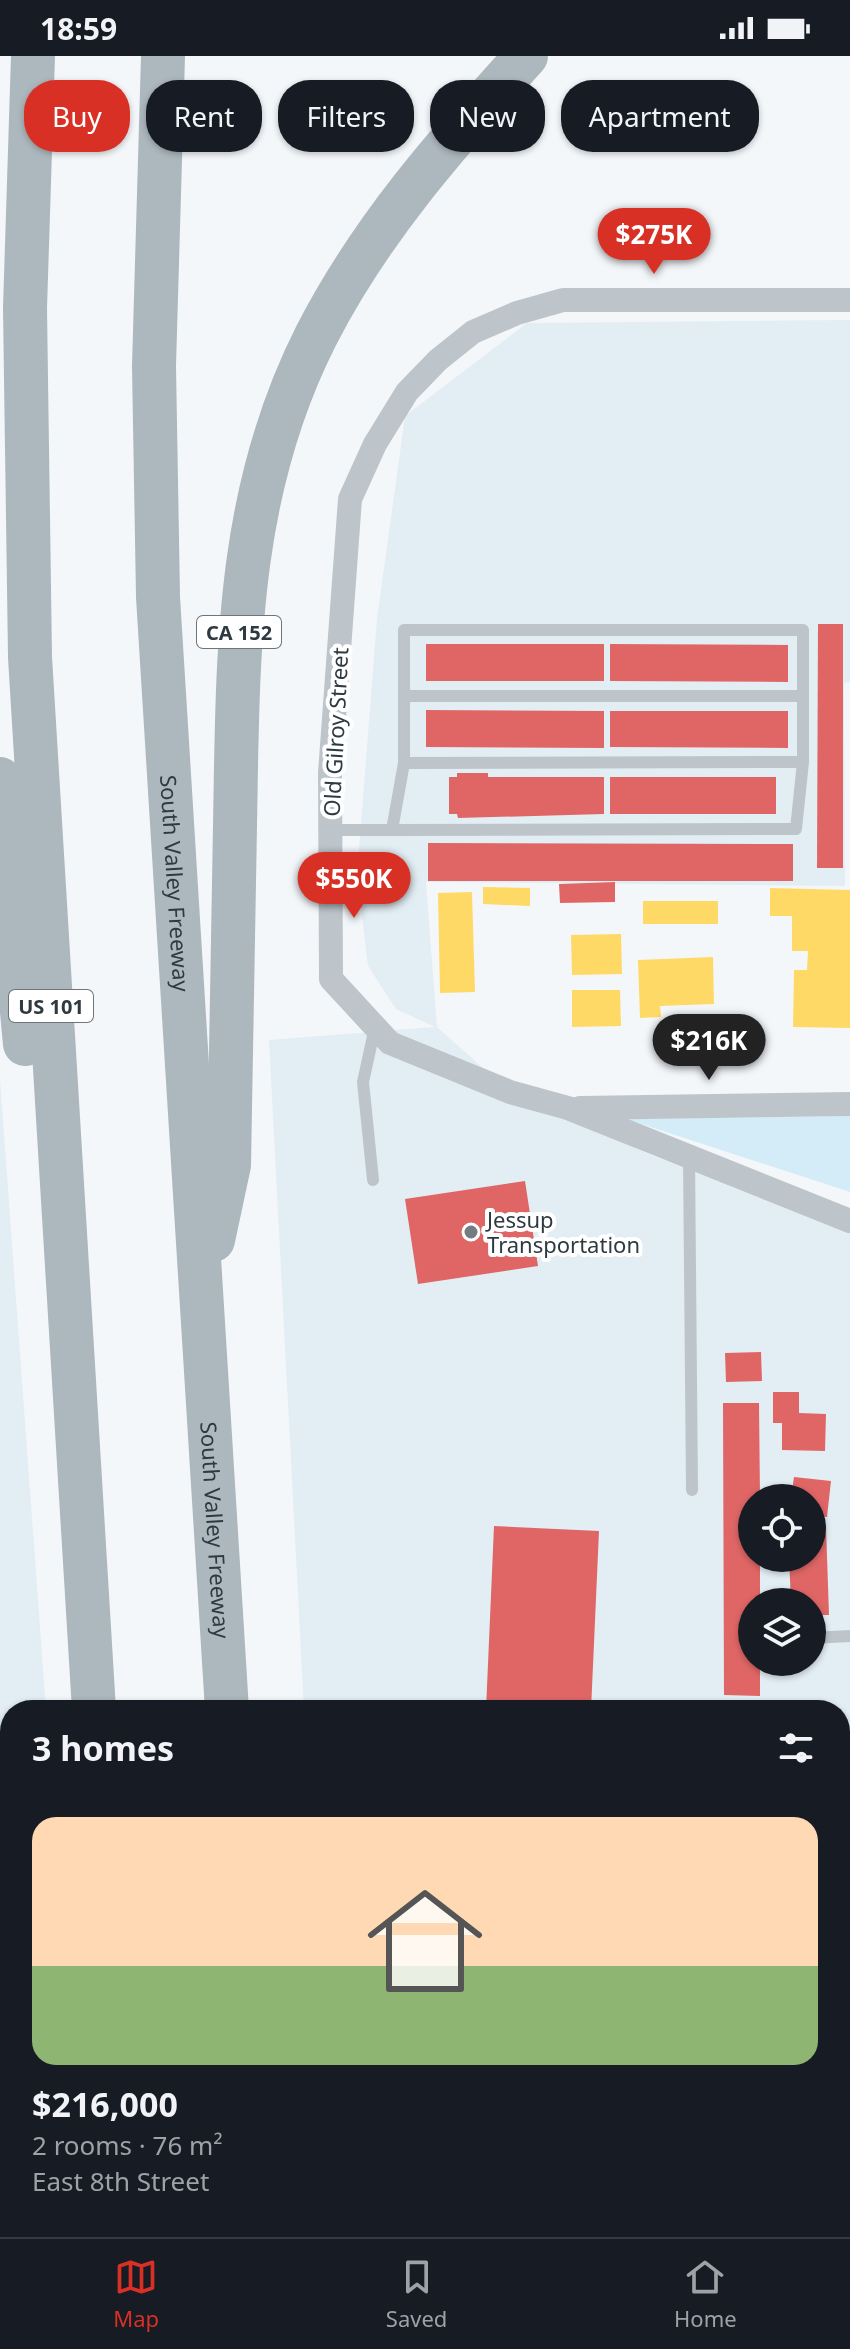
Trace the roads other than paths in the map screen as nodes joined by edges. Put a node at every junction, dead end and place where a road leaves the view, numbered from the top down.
1 (20, 56) edge
2 (33, 56) edge
3 (163, 56) edge
4 (526, 56) edge
5 (850, 300) edge
6 (25, 308) junction
7 (405, 696) junction
8 (803, 696) junction
9 (803, 762) junction
10 (404, 763) junction
11 (0, 779) edge
12 (329, 830) junction
13 (392, 830) junction
14 (375, 1027) junction
15 (850, 1104) edge
16 (568, 1108) junction
17 (689, 1156) junction
18 (373, 1180) dead end
19 (850, 1221) edge
20 (203, 1289) junction
21 (692, 1490) dead end
22 (850, 1636) edge
23 (826, 1637) edge
24 (93, 1700) edge
25 (94, 1700) edge
26 (226, 1700) edge

1 - 6 highway
2 - 6 highway, US 101
3 - 20 highway, South Valley Freeway
4 - 20 highway, CA 152
5 - 12 street, Old Gilroy Street
6 - 25 highway, US 101
7 - 8 lane
7 - 8 lane
7 - 10 lane
8 - 9 lane
9 - 10 lane
9 - 13 lane
10 - 13 lane
11 - 24 highway
12 - 13 lane
12 - 14 street, Old Gilroy Street
14 - 16 street, Old Gilroy Street
14 - 18 lane
15 - 16 street
16 - 17 street, Old Gilroy Street
17 - 19 street, Old Gilroy Street
17 - 21 lane
20 - 26 highway, South Valley Freeway
22 - 23 lane

